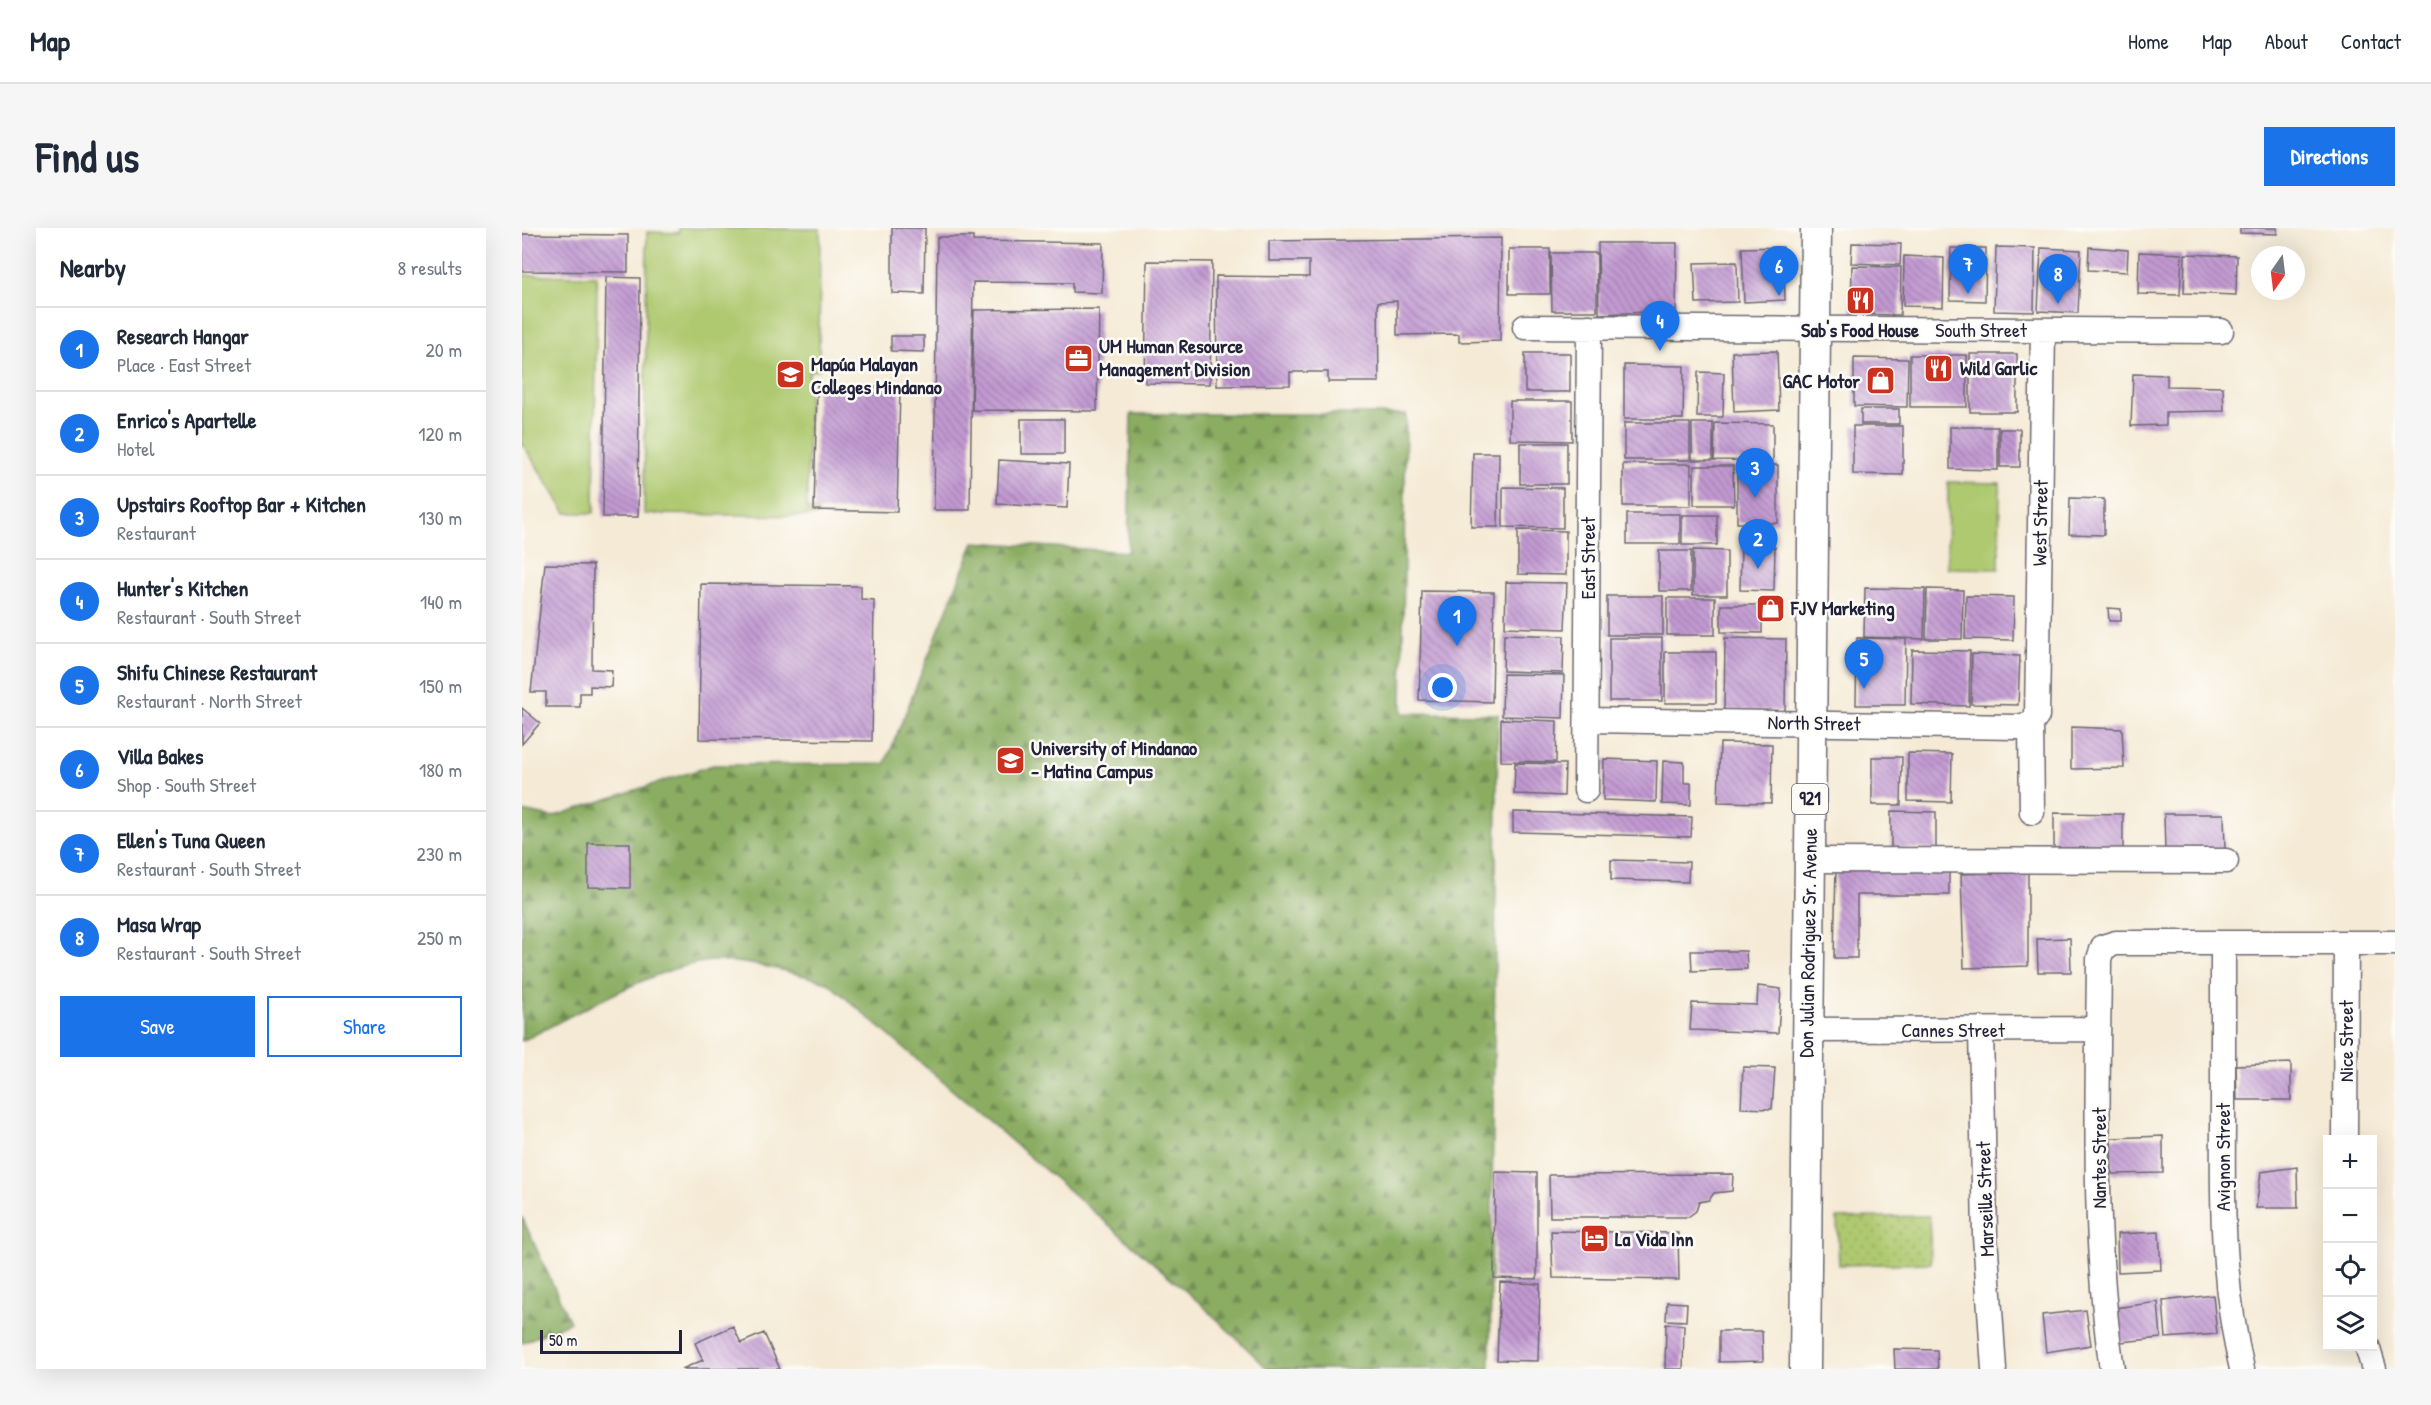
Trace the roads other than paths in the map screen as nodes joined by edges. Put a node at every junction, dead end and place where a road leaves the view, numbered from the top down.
1 (1816, 228) edge
2 (1525, 327) dead end
3 (1589, 327) junction
4 (1816, 328) junction
5 (2043, 330) junction
6 (2222, 331) dead end
7 (1587, 720) junction
8 (2034, 720) junction
9 (1811, 722) junction
10 (1586, 790) dead end
11 (2032, 812) dead end
12 (1809, 860) junction
13 (2226, 861) dead end
14 (2223, 943) junction
15 (2346, 943) junction
16 (2395, 943) edge
17 (1981, 1029) junction
18 (2098, 1029) junction
19 (1807, 1030) junction
20 (2345, 1135) edge
21 (2368, 1351) edge
22 (1805, 1369) edge
23 (1994, 1369) edge
24 (2112, 1369) edge
25 (2242, 1369) edge
26 (2374, 1369) edge

1 - 4 main road, Don Julian Rodriguez Sr. Avenue / 921
2 - 3 street, South Street
3 - 4 street, South Street
3 - 7 street, East Street
4 - 5 street, South Street
4 - 9 main road, Don Julian Rodriguez Sr. Avenue / 921
5 - 6 street, South Street
5 - 8 street, West Street
7 - 9 street, North Street
7 - 10 street, East Street
8 - 9 street, North Street
8 - 11 street, West Street
9 - 12 main road, Don Julian Rodriguez Sr. Avenue / 921
12 - 13 street
12 - 19 main road, Don Julian Rodriguez Sr. Avenue / 921
14 - 15 street
14 - 18 street, Nantes Street
14 - 25 street, Avignon Street
15 - 16 street
15 - 20 street, Nice Street
17 - 18 street, Cannes Street
17 - 19 street, Cannes Street
17 - 23 street, Marseille Street
18 - 24 street, Nantes Street
19 - 22 main road, Don Julian Rodriguez Sr. Avenue / 921
21 - 26 street

